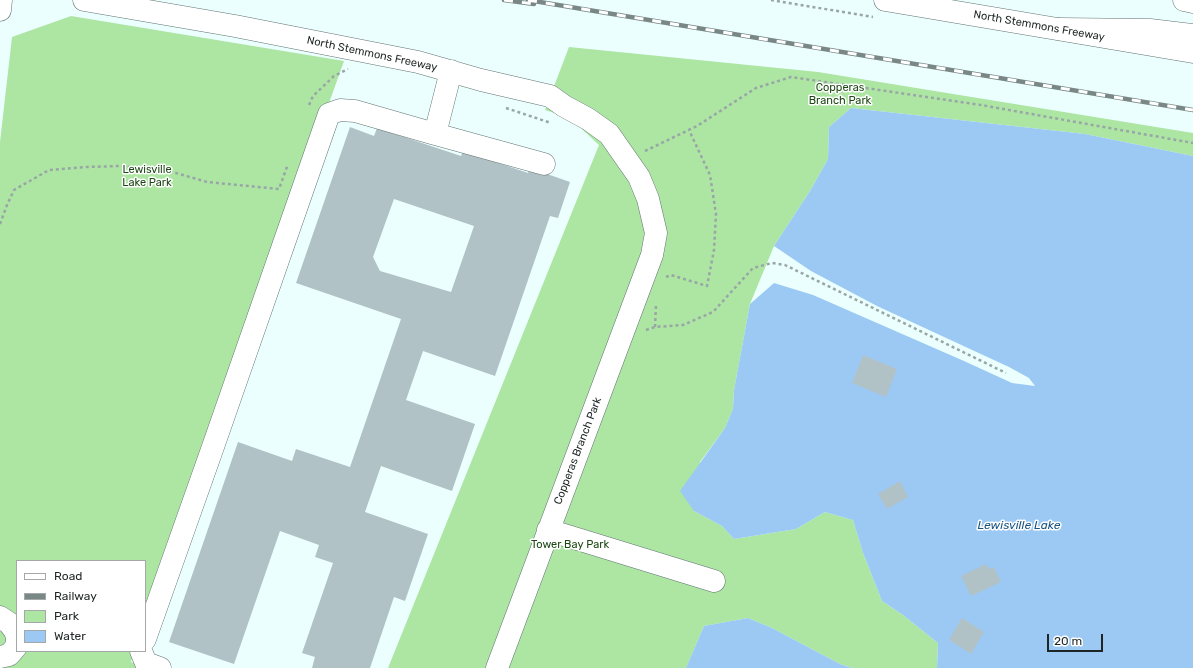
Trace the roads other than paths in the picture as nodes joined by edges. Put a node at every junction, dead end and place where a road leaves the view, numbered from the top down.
1 (1, 0) edge
2 (84, 0) edge
3 (885, 0) edge
4 (1184, 0) edge
5 (1193, 2) edge
6 (0, 10) edge
7 (1060, 29) junction
8 (1193, 35) edge
9 (1193, 52) edge
10 (451, 71) junction
11 (435, 134) junction
12 (544, 164) dead end
13 (656, 233) joint
14 (548, 530) junction
15 (714, 582) dead end
16 (0, 617) edge
17 (16, 631) edge
18 (146, 636) edge
19 (16, 647) edge
20 (141, 652) edge
21 (0, 657) edge
22 (160, 668) edge
23 (497, 668) edge

1 - 6 main road
2 - 10 main road, North Stemmons Freeway
3 - 7 main road, North Stemmons Freeway
4 - 5 main road
7 - 8 main road
7 - 9 main road, North Stemmons Freeway
10 - 11 main road
10 - 13 main road, North Stemmons Freeway
11 - 12 main road
11 - 18 main road
13 - 14 main road, Copperas Branch Park
14 - 15 main road
14 - 23 main road, Copperas Branch Park
16 - 17 main road
19 - 21 main road
20 - 22 main road

